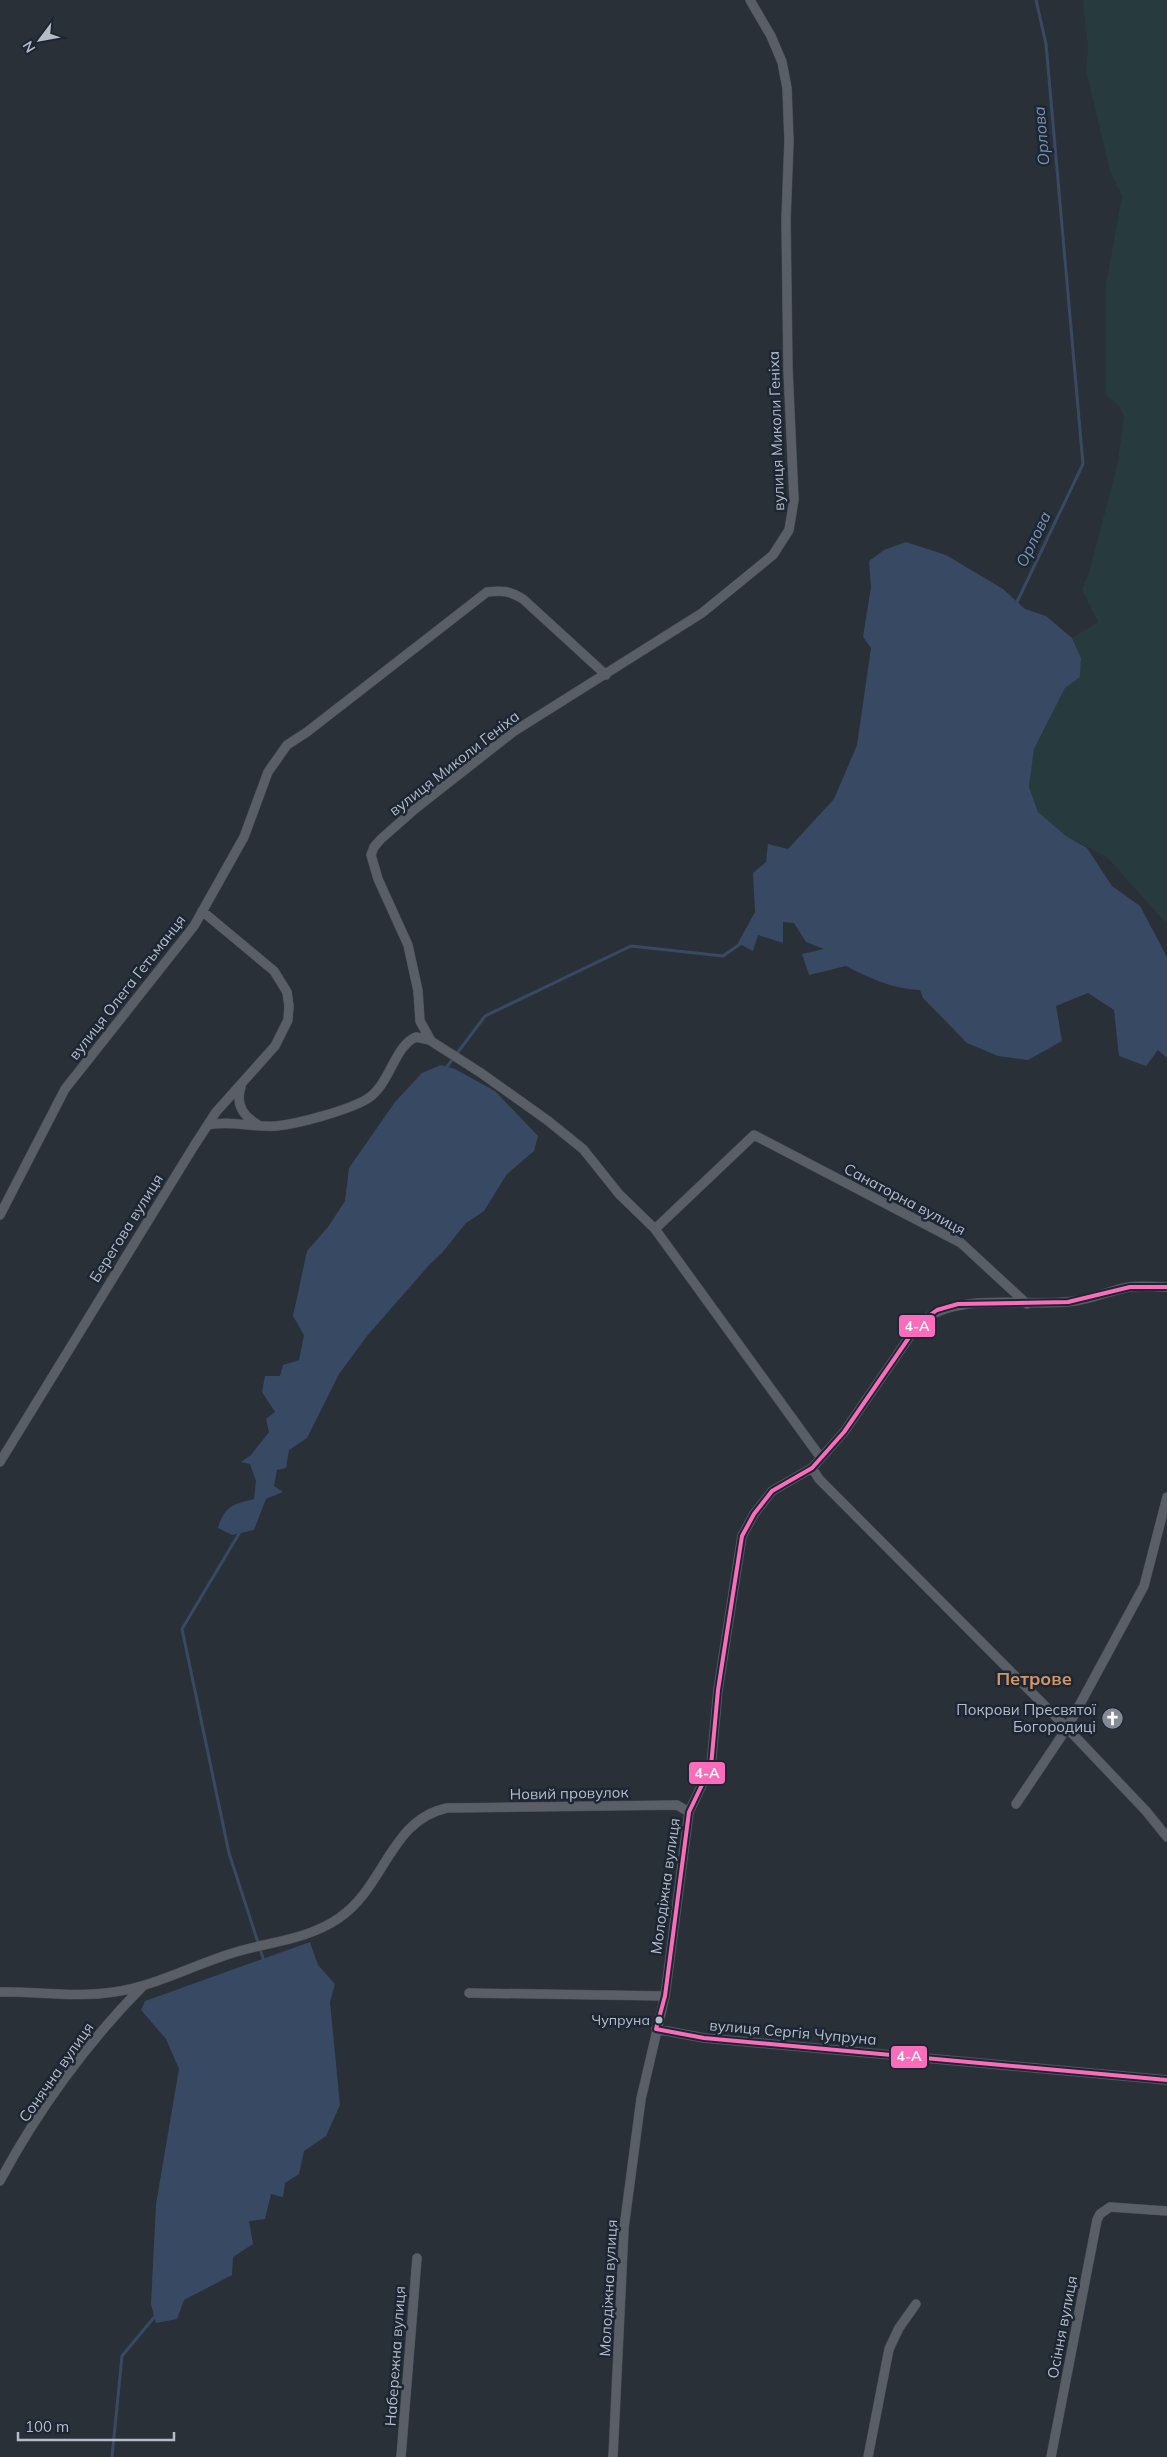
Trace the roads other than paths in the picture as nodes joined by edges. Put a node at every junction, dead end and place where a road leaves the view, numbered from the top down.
1 (750, 0) edge
2 (606, 675) junction
3 (202, 911) junction
4 (431, 1040) junction
5 (242, 1085) junction
6 (208, 1125) junction
7 (259, 1125) junction
8 (0, 1215) edge
9 (655, 1229) junction
10 (1167, 1287) edge
11 (1027, 1304) junction
12 (821, 1458) junction
13 (0, 1462) edge
14 (812, 1468) junction
15 (1167, 1497) edge
16 (1067, 1728) junction
17 (1016, 1804) dead end
18 (689, 1812) junction
19 (1167, 1837) edge
20 (143, 1986) junction
21 (0, 1992) edge
22 (469, 1993) dead end
23 (665, 1996) junction
24 (656, 2029) junction
25 (1167, 2080) edge
26 (0, 2181) edge
27 (1167, 2211) edge
28 (417, 2258) dead end
29 (916, 2304) dead end
30 (401, 2457) edge
31 (613, 2457) edge
32 (868, 2457) edge
33 (1051, 2457) edge

1 - 2 street, вулиця Миколи Геніха
2 - 3 street, вулиця Олега Гетьманця
2 - 4 street, вулиця Миколи Геніха
3 - 5 street, Берегова вулиця
3 - 8 street, вулиця Олега Гетьманця
4 - 7 street
4 - 9 street
5 - 6 street, Берегова вулиця
5 - 7 street
6 - 7 street
6 - 13 street, Берегова вулиця
9 - 11 street, Санаторна вулиця
9 - 12 street
10 - 11 street
11 - 12 street, Молодіжна вулиця
12 - 14 street, Молодіжна вулиця
14 - 16 street
14 - 18 street, Молодіжна вулиця
15 - 16 street
16 - 17 street
16 - 19 street
18 - 20 street, Новий провулок
18 - 23 street, Молодіжна вулиця
20 - 21 street, Новий провулок
20 - 26 street, Сонячна вулиця
22 - 23 street
23 - 24 street, Молодіжна вулиця
24 - 25 street, вулиця Сергія Чупруна
24 - 31 street, Молодіжна вулиця
27 - 33 street, Осіння вулиця
28 - 30 street, Набережна вулиця
29 - 32 street

